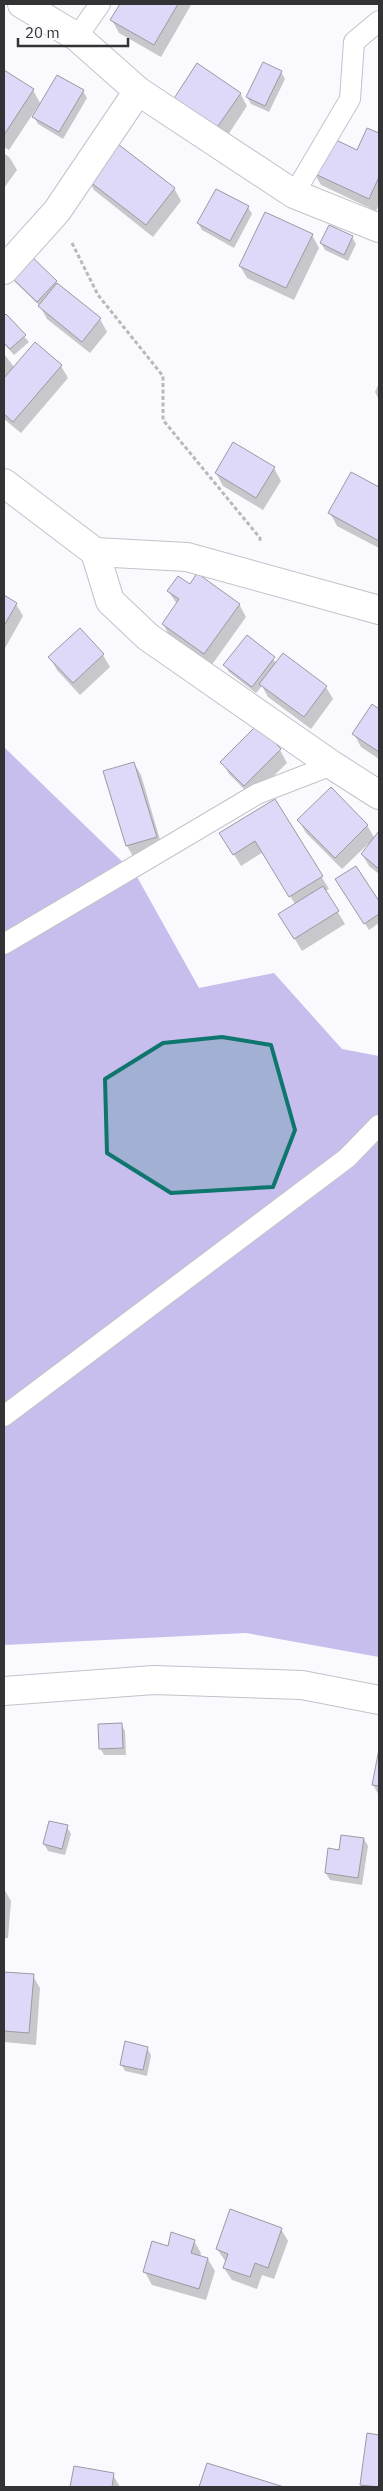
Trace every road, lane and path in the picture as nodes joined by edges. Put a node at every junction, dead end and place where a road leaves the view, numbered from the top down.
1 (22, 4) edge
2 (100, 4) edge
3 (379, 22) edge
4 (77, 37) junction
5 (138, 91) junction
6 (294, 194) junction
7 (57, 211) junction
8 (379, 228) edge
9 (4, 270) edge
10 (4, 484) edge
11 (95, 552) junction
12 (260, 576) junction
13 (379, 609) edge
14 (332, 765) junction
15 (379, 795) edge
16 (4, 944) edge
17 (379, 1124) edge
18 (4, 1416) edge
19 (4, 1691) edge
20 (379, 1700) edge

1 - 4 street
2 - 4 lane
3 - 6 lane
4 - 5 street
5 - 6 street
5 - 7 street
6 - 8 street
7 - 9 street
7 - 12 path
10 - 11 street
11 - 12 street
11 - 14 street
12 - 13 street
14 - 15 street
14 - 16 lane
17 - 18 lane
19 - 20 street

